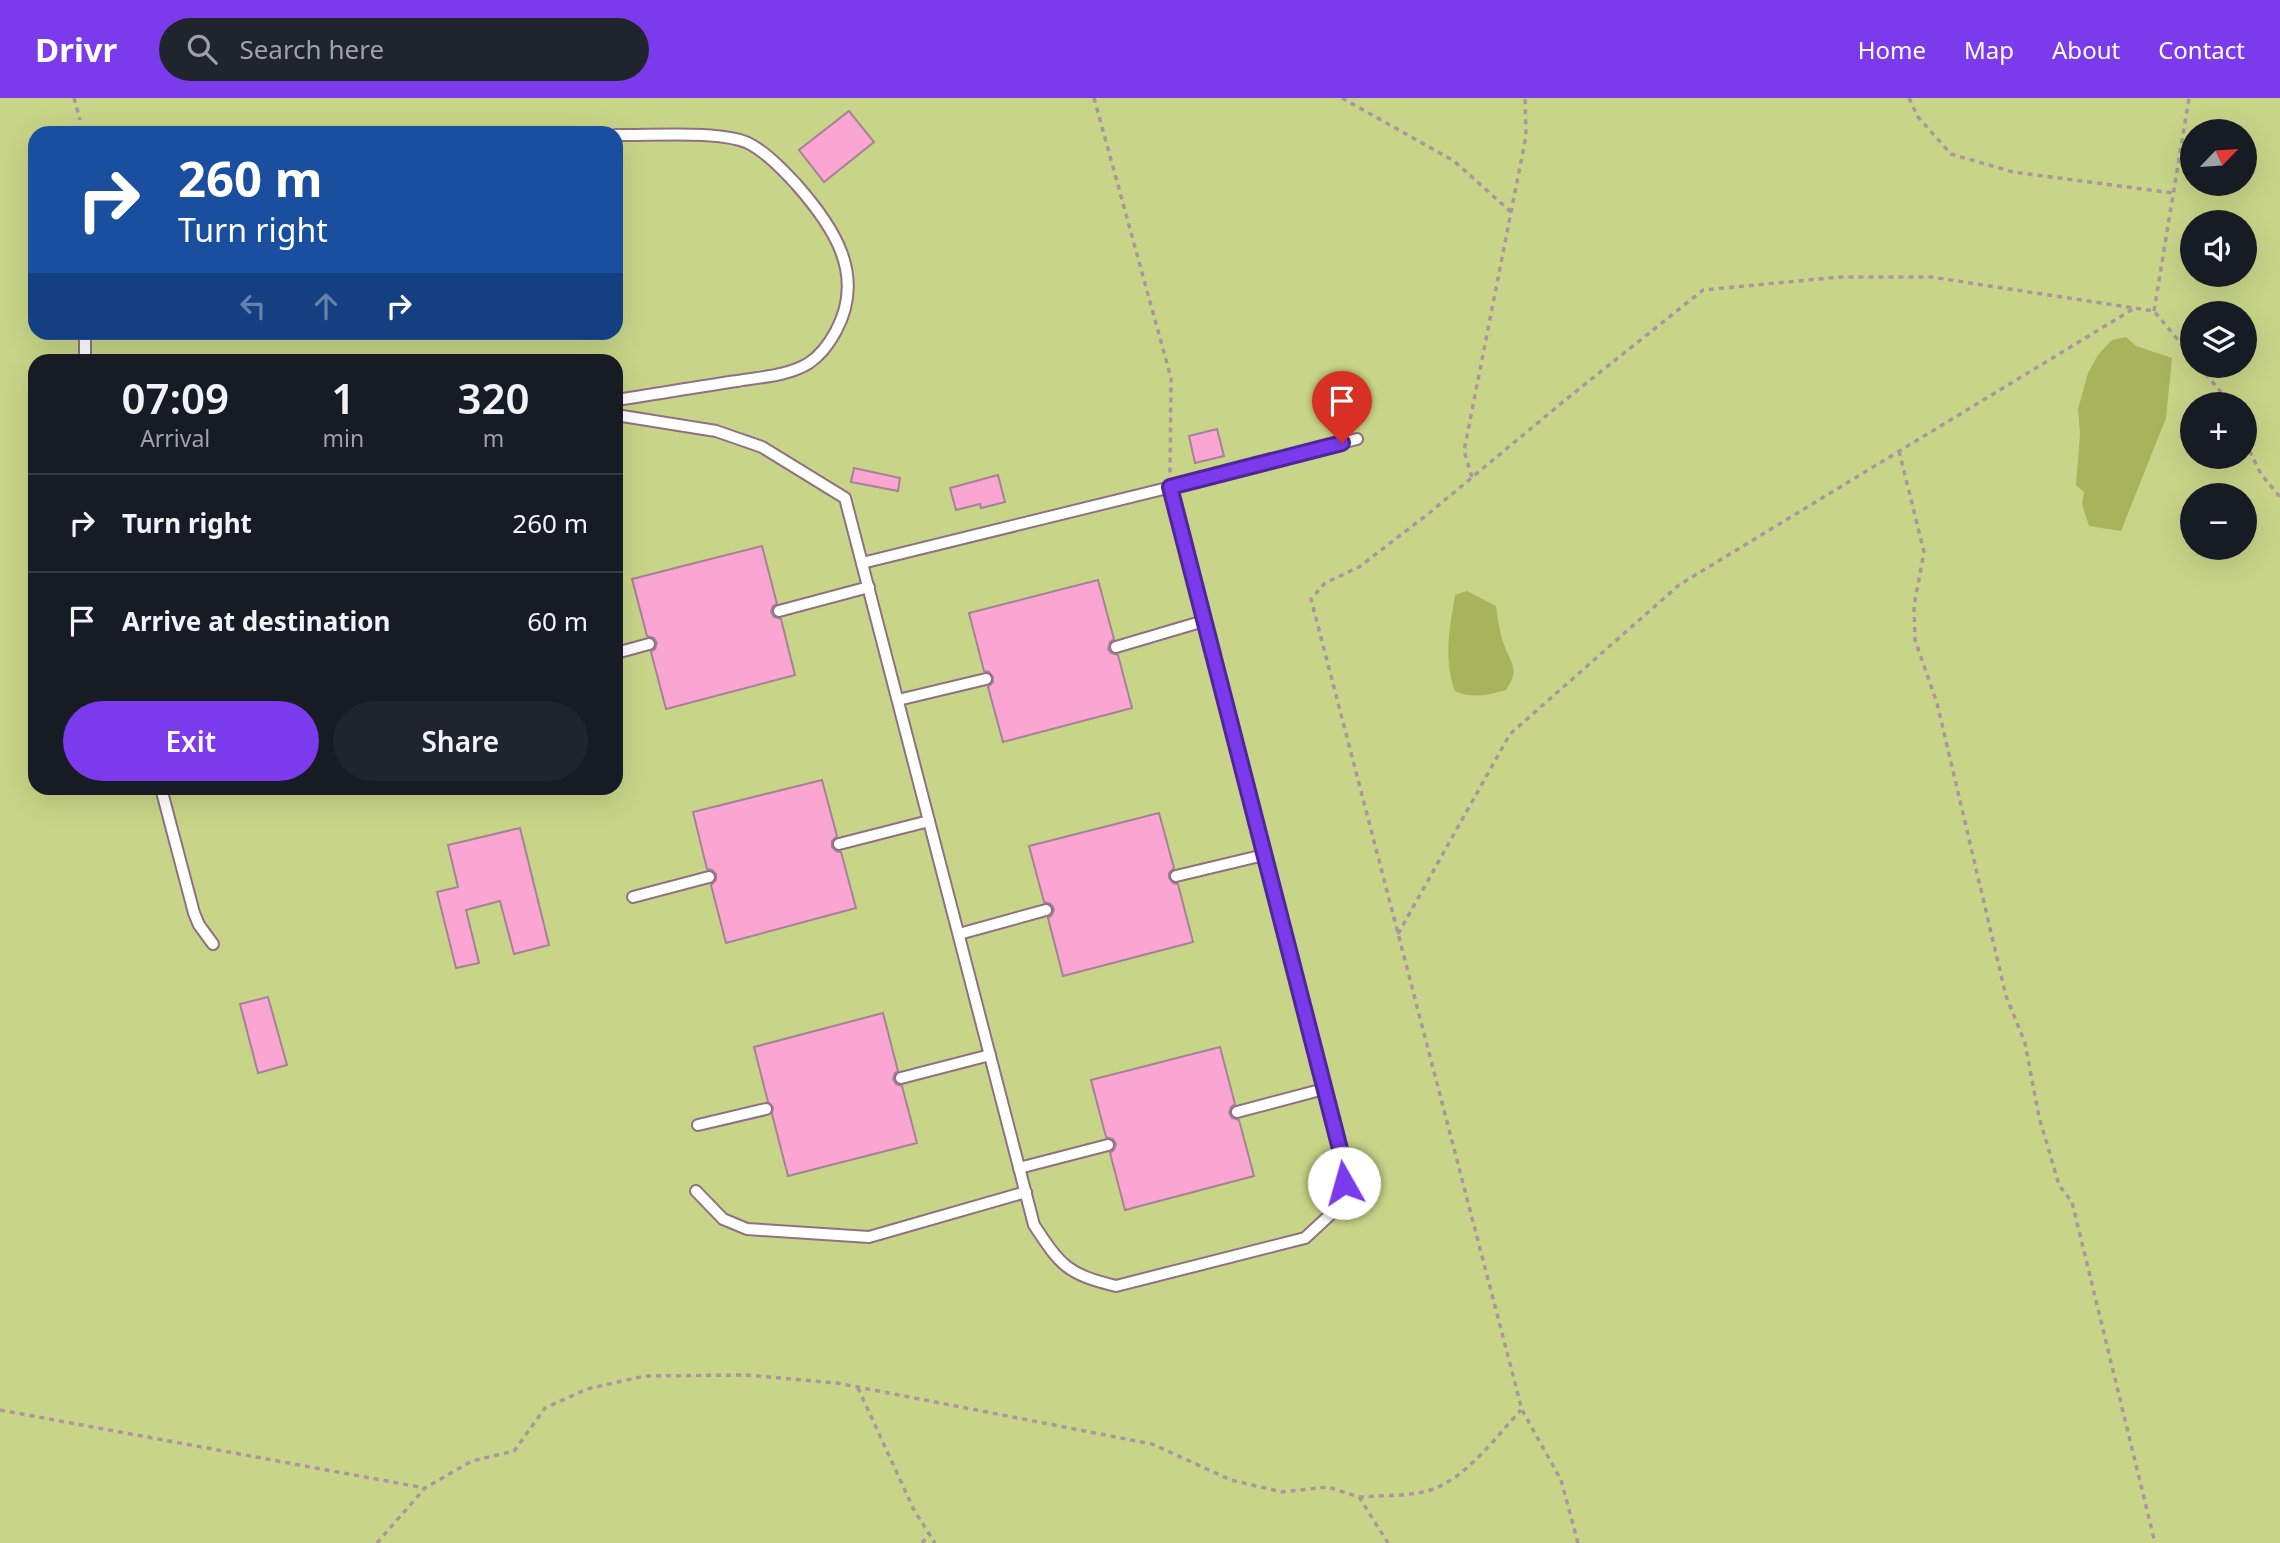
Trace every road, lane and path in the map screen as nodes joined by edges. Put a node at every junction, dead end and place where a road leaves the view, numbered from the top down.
1 (74, 98) edge
2 (1094, 98) edge
3 (1342, 98) edge
4 (1524, 98) edge
5 (1909, 98) edge
6 (2189, 98) edge
7 (82, 126) edge
8 (623, 135) edge
9 (2173, 193) junction
10 (1511, 212) junction
11 (2135, 308) junction
12 (2154, 311) junction
13 (2180, 342) edge
14 (2209, 378) edge
15 (2221, 392) edge
16 (623, 399) edge
17 (623, 416) edge
18 (1357, 439) dead end
19 (1899, 451) junction
20 (2257, 466) edge
21 (1472, 477) junction
22 (1170, 487) junction
23 (2280, 498) edge
24 (862, 563) junction
25 (869, 587) junction
26 (779, 611) dead end
27 (1204, 621) junction
28 (649, 644) dead end
29 (1116, 647) dead end
30 (623, 651) edge
31 (986, 679) dead end
32 (898, 700) junction
33 (163, 795) edge
34 (929, 821) junction
35 (839, 844) dead end
36 (1264, 855) junction
37 (1176, 876) dead end
38 (709, 877) dead end
39 (633, 897) dead end
40 (1046, 910) dead end
41 (959, 934) junction
42 (1398, 936) junction
43 (213, 944) dead end
44 (990, 1055) junction
45 (901, 1078) dead end
46 (1324, 1089) junction
47 (766, 1109) dead end
48 (1237, 1112) dead end
49 (698, 1125) dead end
50 (1108, 1145) dead end
51 (1019, 1168) junction
52 (696, 1191) dead end
53 (1026, 1192) junction
54 (858, 1387) junction
55 (0, 1410) edge
56 (1522, 1410) junction
57 (425, 1488) junction
58 (1359, 1497) junction
59 (929, 1535) junction
60 (377, 1543) edge
61 (922, 1543) edge
62 (934, 1543) edge
63 (1388, 1543) edge
64 (1578, 1543) edge
65 (2155, 1543) edge

1 - 7 path
2 - 22 path
3 - 10 path
4 - 10 path
5 - 9 path
6 - 9 path
8 - 16 lane
9 - 12 path
10 - 21 path
11 - 12 path
11 - 19 path
11 - 21 path
12 - 13 path
14 - 15 path
17 - 24 lane
18 - 22 lane
19 - 42 path
19 - 65 path
20 - 23 path
21 - 42 path
22 - 24 lane
22 - 27 lane
24 - 25 lane
25 - 26 lane
25 - 32 lane
27 - 29 lane
27 - 36 lane
28 - 30 lane
31 - 32 lane
32 - 34 lane
33 - 43 lane
34 - 35 lane
34 - 41 lane
36 - 37 lane
36 - 46 lane
38 - 39 lane
40 - 41 lane
41 - 44 lane
42 - 56 path
44 - 45 lane
44 - 51 lane
46 - 48 lane
46 - 53 lane
47 - 49 lane
50 - 51 lane
51 - 53 lane
52 - 53 lane
54 - 57 path
54 - 58 path
54 - 59 path
55 - 57 path
56 - 58 path
56 - 64 path
57 - 60 path
58 - 63 path
59 - 61 path
59 - 62 path

